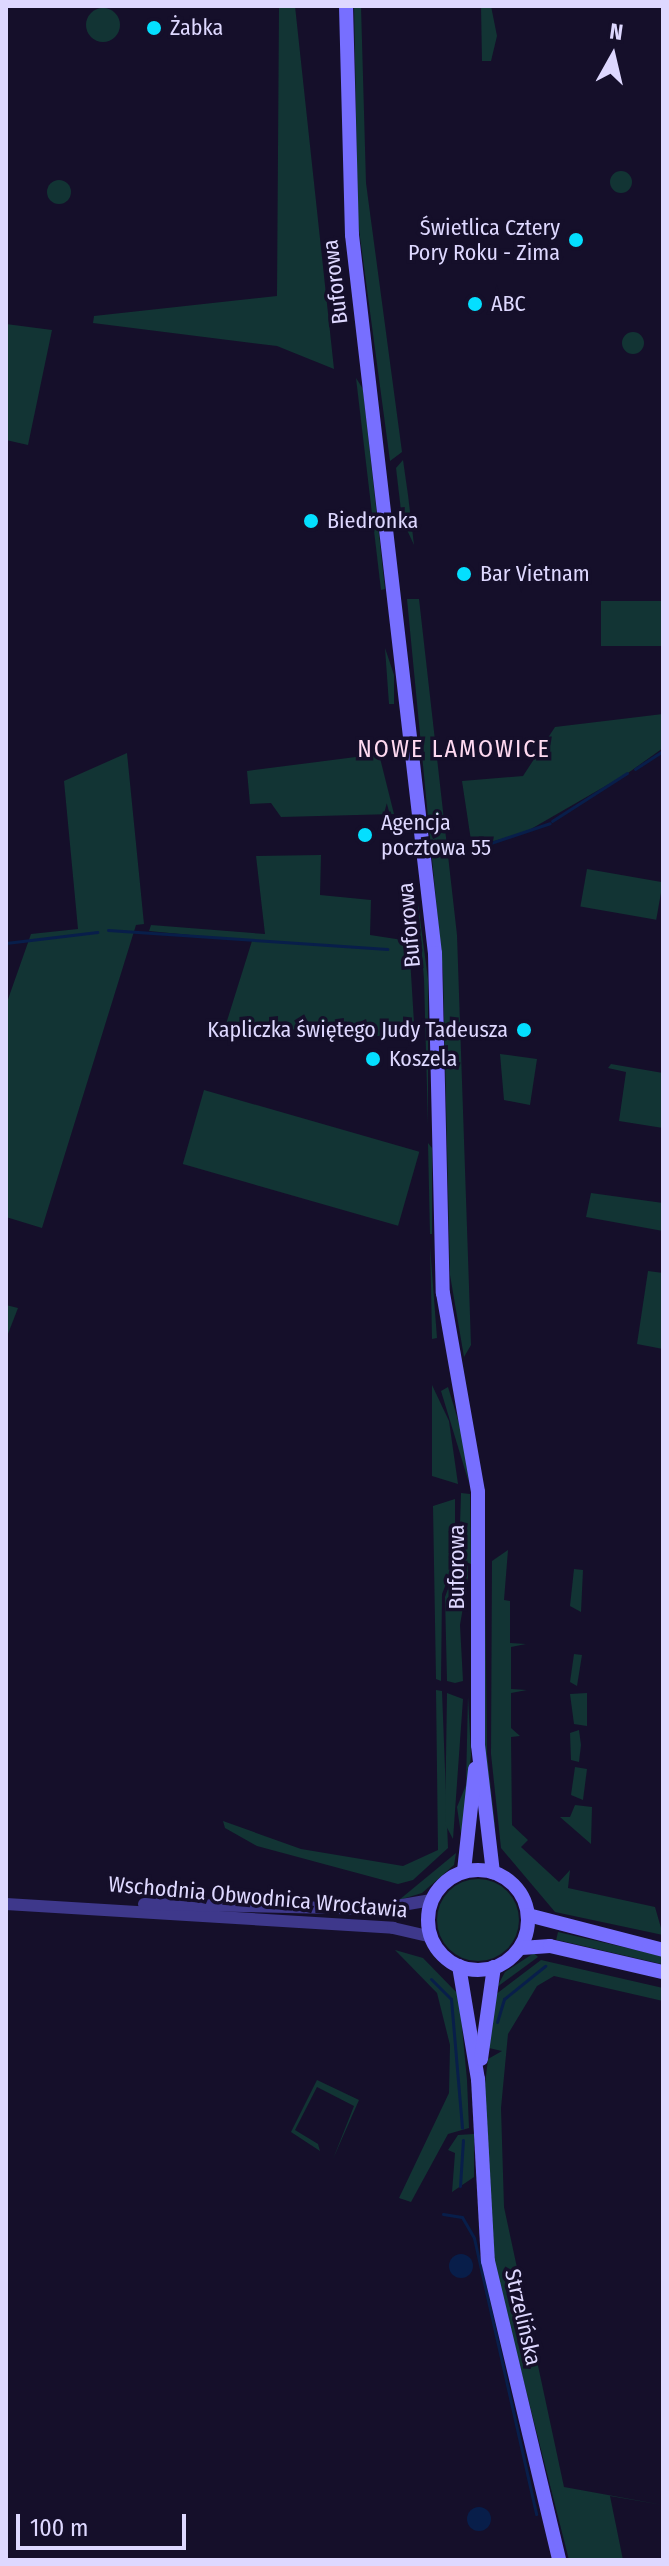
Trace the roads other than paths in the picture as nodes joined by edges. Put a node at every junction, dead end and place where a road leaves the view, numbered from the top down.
1 (346, 6) edge
2 (478, 1745) junction
3 (464, 1871) junction
4 (493, 1872) junction
5 (431, 1900) junction
6 (6, 1904) edge
7 (80, 1905) junction
8 (528, 1915) junction
9 (431, 1937) junction
10 (521, 1948) junction
11 (663, 1950) edge
12 (459, 1966) junction
13 (494, 1967) junction
14 (663, 1972) edge
15 (478, 2079) junction
16 (559, 2560) edge

1 - 2 main road, Buforowa
2 - 3 main road, Buforowa
2 - 4 main road, Buforowa
3 - 4 main road
3 - 5 main road
4 - 8 main road
5 - 7 street, Wschodnia Obwodnica Wrocławia
5 - 9 main road
6 - 7 street, Wschodnia Obwodnica Wrocławia
7 - 9 street, Wschodnia Obwodnica Wrocławia
8 - 10 main road
8 - 11 main road
9 - 12 main road
10 - 13 main road
10 - 14 main road
12 - 13 main road
12 - 15 main road, Strzelińska
13 - 15 main road, Strzelińska
15 - 16 main road, Strzelińska

